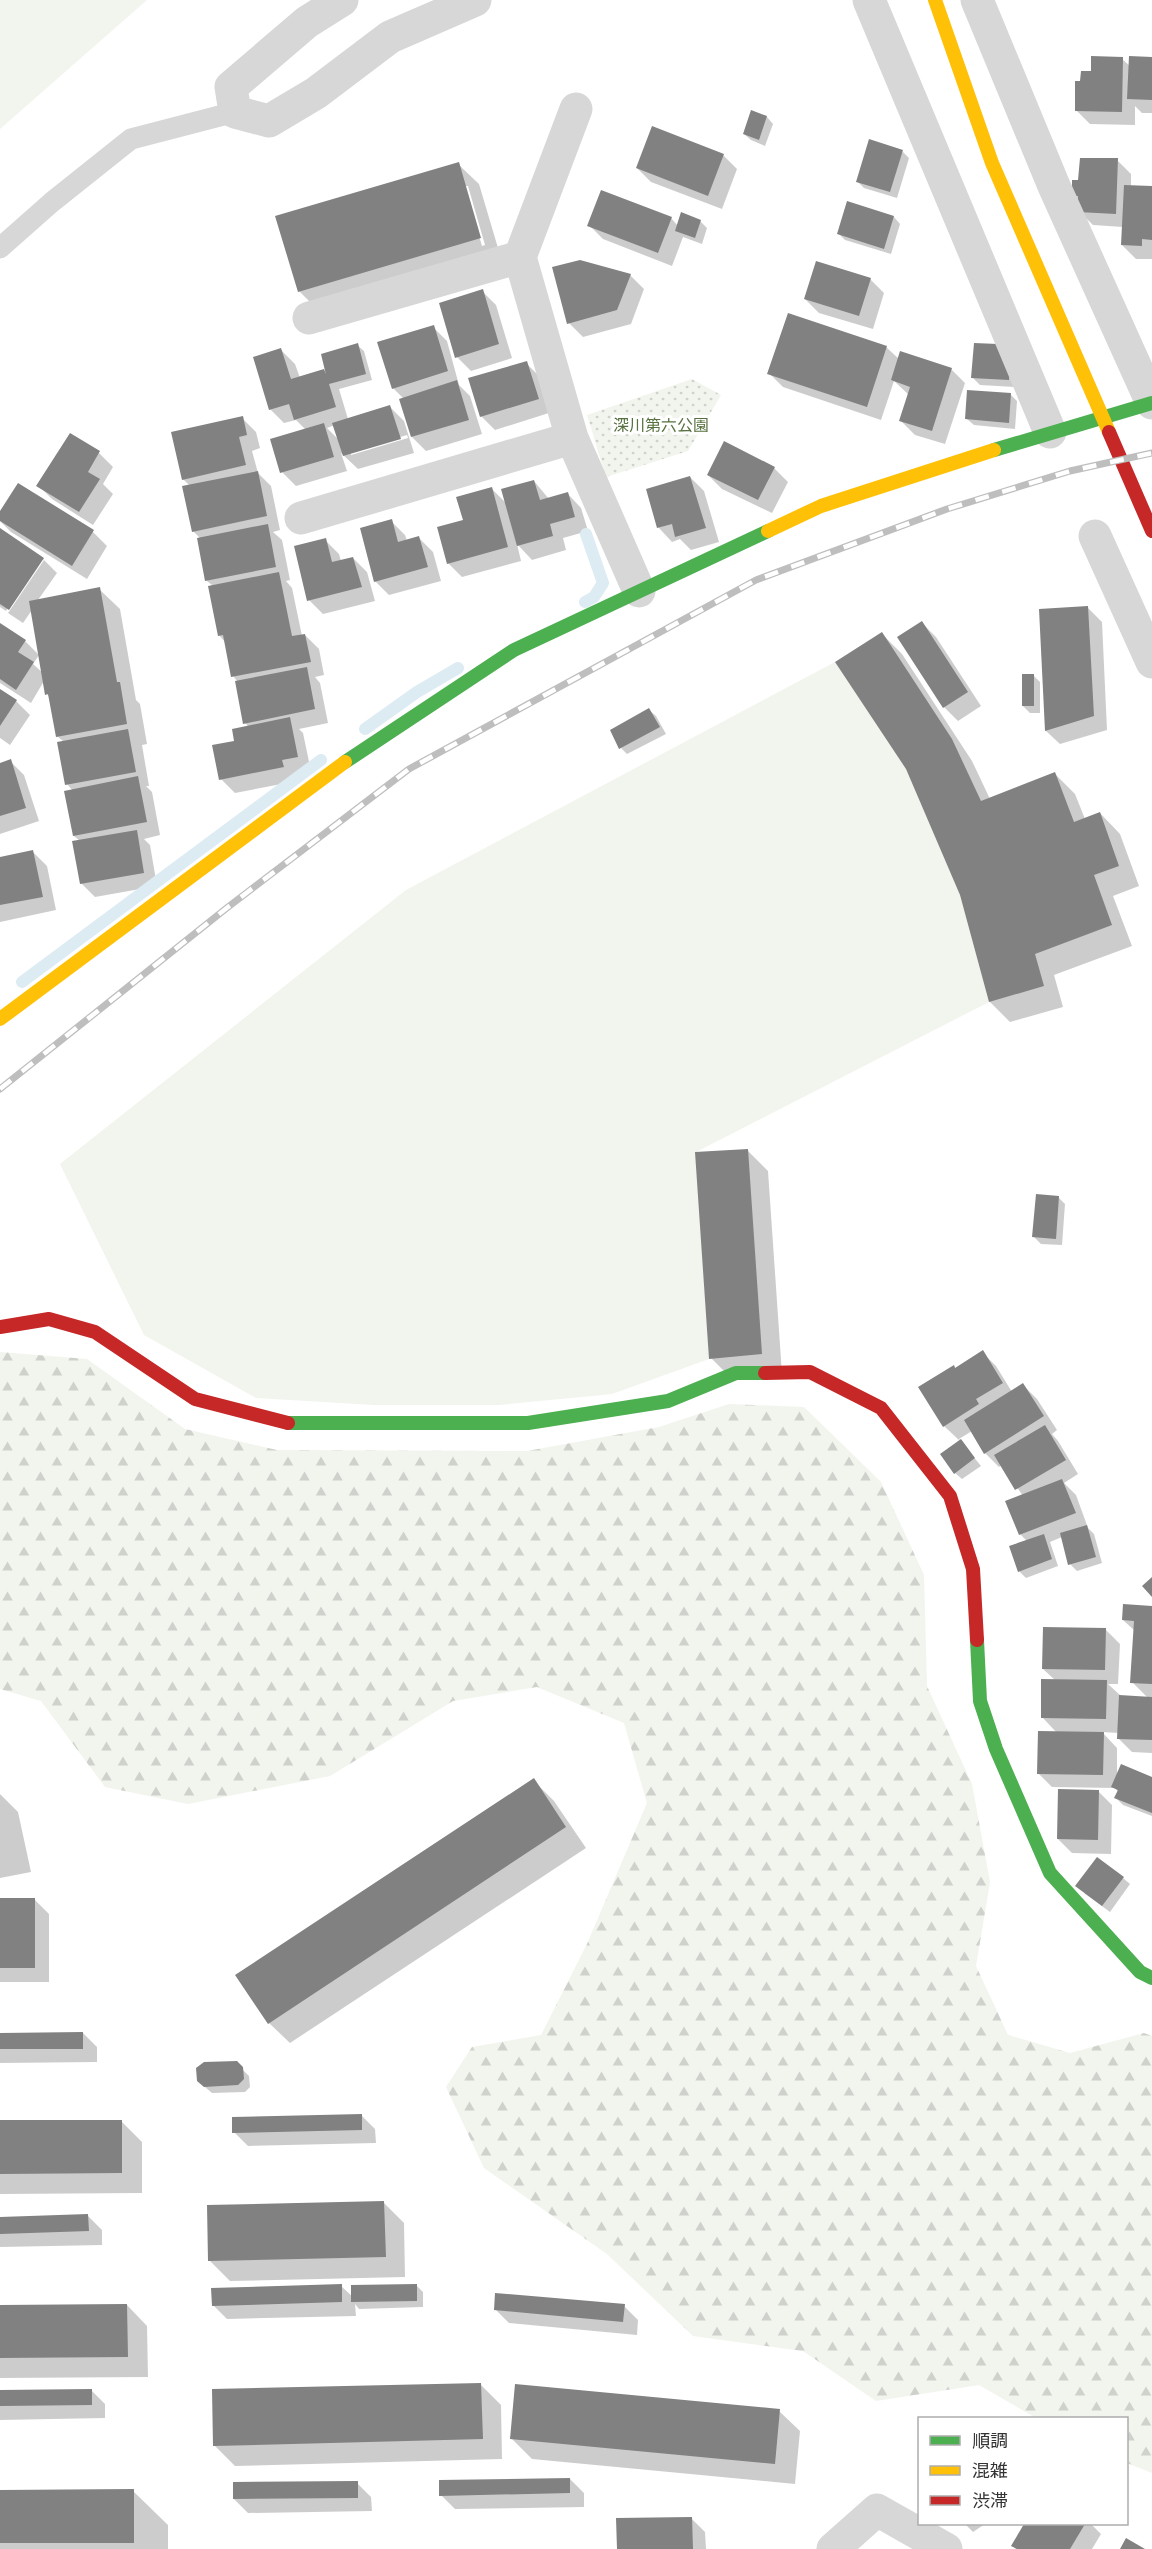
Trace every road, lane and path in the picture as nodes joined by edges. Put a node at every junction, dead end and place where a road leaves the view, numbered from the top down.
1 (342, 0) edge
2 (475, 0) edge
3 (869, 0) edge
4 (935, 0) edge
5 (977, 0) edge
6 (576, 109) dead end
7 (235, 112) junction
8 (0, 248) edge
9 (520, 257) junction
10 (309, 318) dead end
11 (1152, 403) edge
12 (1050, 432) junction
13 (572, 438) junction
14 (301, 518) dead end
15 (1152, 531) edge
16 (1095, 536) dead end
17 (639, 591) junction
18 (1152, 662) edge
19 (0, 1019) edge
20 (0, 1327) edge
21 (1152, 1978) edge
22 (833, 2549) edge
23 (946, 2549) edge

1 - 7 street
2 - 7 street
3 - 12 street
4 - 15 street
5 - 11 street
6 - 9 street
7 - 8 lane
9 - 10 street
9 - 13 street
11 - 12 street
12 - 17 street
13 - 14 street
13 - 17 street
16 - 18 street
17 - 19 street
20 - 21 street
22 - 23 street

